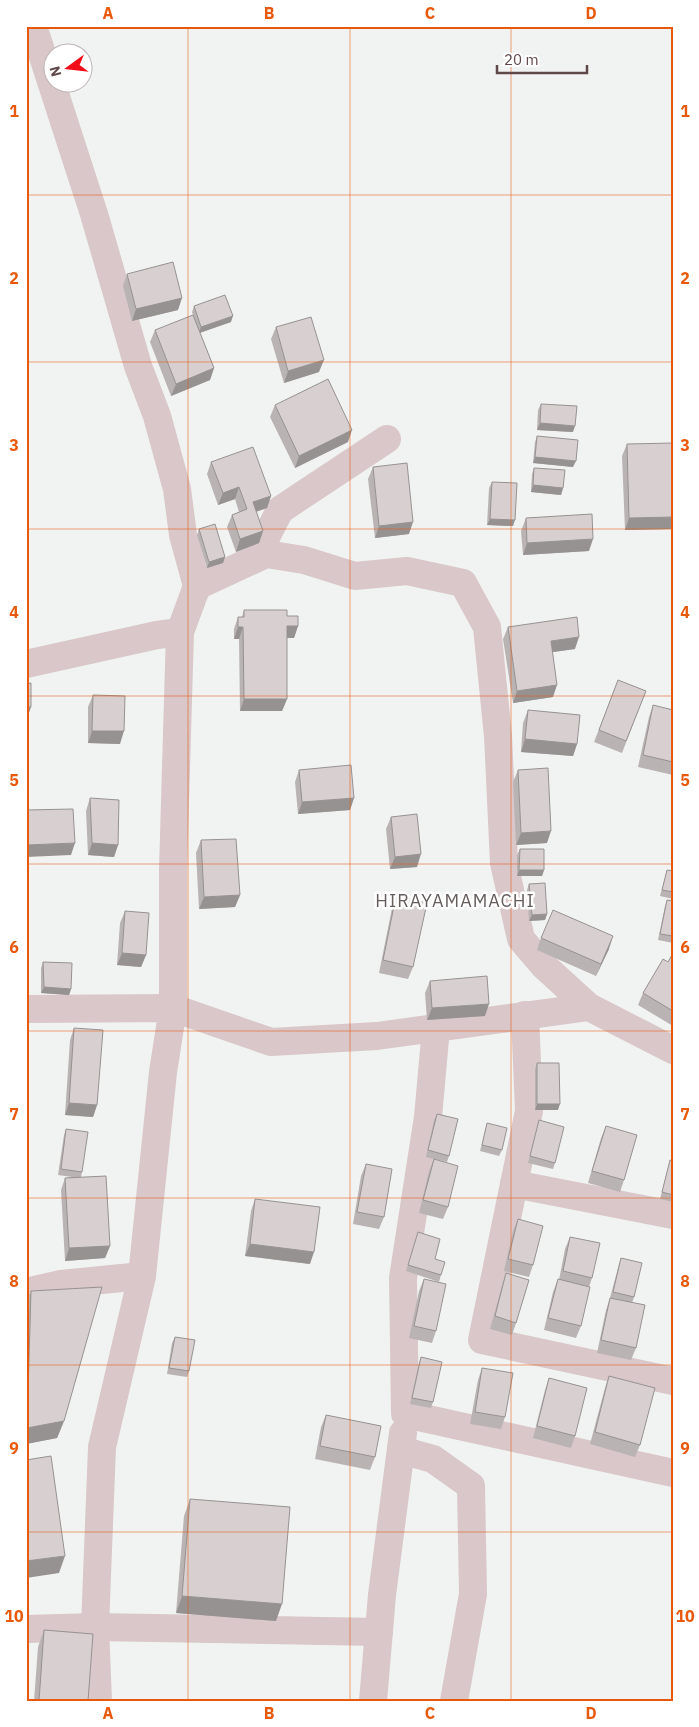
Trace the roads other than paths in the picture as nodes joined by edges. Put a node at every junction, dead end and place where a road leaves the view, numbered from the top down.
1 (33, 26) edge
2 (388, 439) dead end
3 (255, 560) junction
4 (198, 586) junction
5 (180, 632) junction
6 (26, 664) edge
7 (589, 1007) junction
8 (173, 1008) junction
9 (26, 1009) edge
10 (526, 1016) junction
11 (436, 1028) junction
12 (673, 1050) edge
13 (514, 1184) junction
14 (673, 1215) edge
15 (142, 1276) junction
16 (26, 1292) edge
17 (673, 1381) edge
18 (405, 1414) junction
19 (401, 1450) junction
20 (673, 1473) edge
21 (96, 1627) junction
22 (26, 1629) edge
23 (379, 1632) junction
24 (98, 1701) edge
25 (373, 1701) edge
26 (454, 1701) edge

1 - 4 street
2 - 3 street
3 - 4 street
3 - 7 street
4 - 5 street
5 - 6 street
5 - 8 street
7 - 10 street
7 - 12 street
8 - 9 street
8 - 11 street
8 - 15 street
10 - 11 street
10 - 13 street
11 - 18 street
13 - 14 street
13 - 17 street
15 - 16 street
15 - 21 street
18 - 19 street
18 - 20 street
19 - 23 street
19 - 26 street
21 - 22 street
21 - 23 street
21 - 24 street
23 - 25 street

